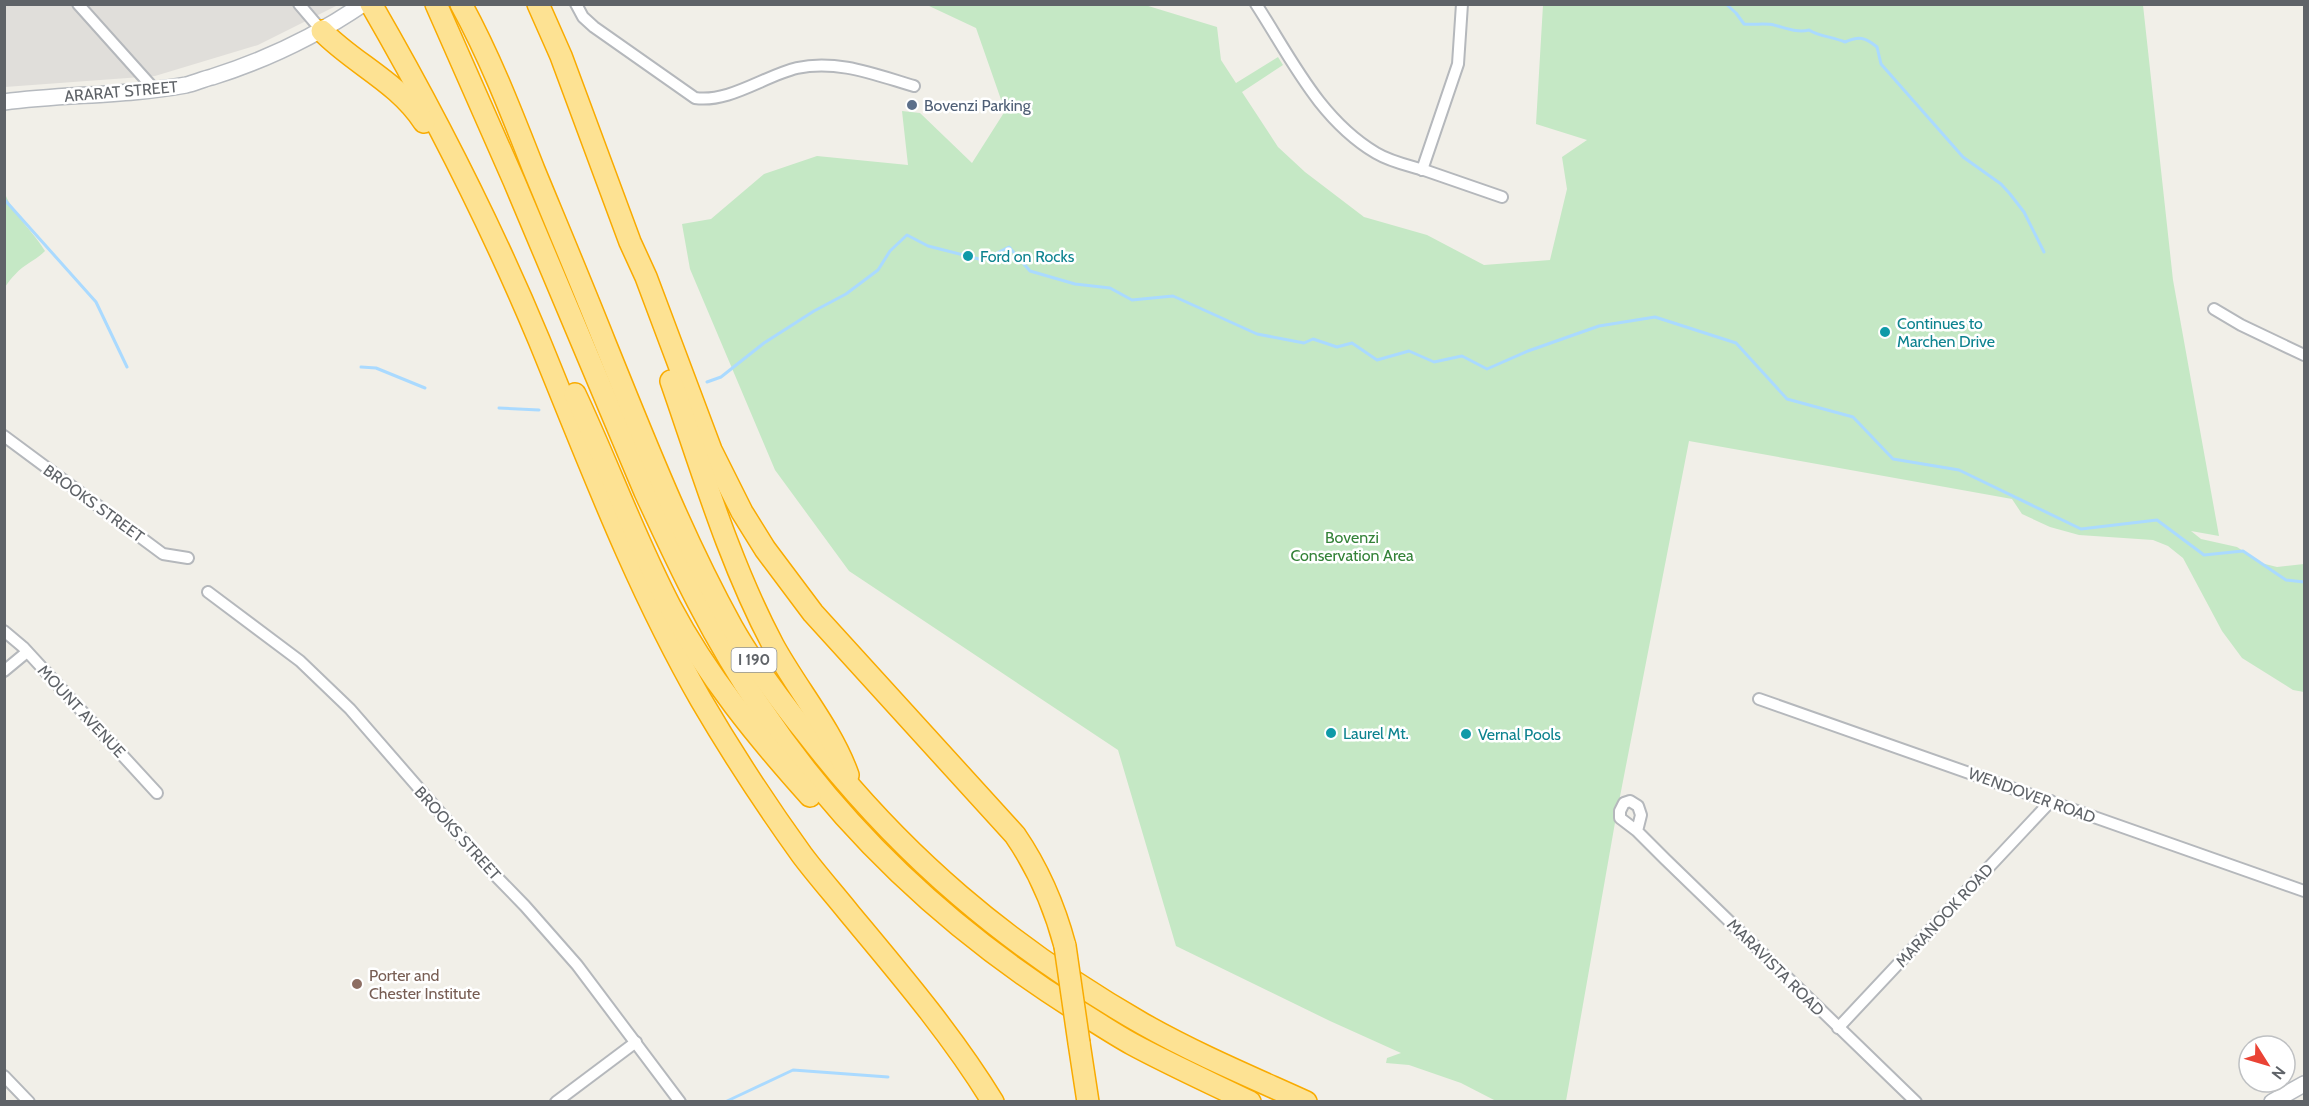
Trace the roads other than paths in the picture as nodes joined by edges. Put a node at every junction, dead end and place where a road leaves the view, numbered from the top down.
1 (78, 4) edge
2 (298, 4) edge
3 (363, 4) edge
4 (371, 4) edge
5 (436, 4) edge
6 (461, 4) edge
7 (538, 4) edge
8 (576, 4) edge
9 (1256, 4) edge
10 (1461, 4) edge
11 (322, 31) junction
12 (914, 86) dead end
13 (155, 90) junction
14 (4, 102) edge
15 (1422, 170) junction
16 (465, 179) junction
17 (1502, 197) dead end
18 (630, 242) junction
19 (2214, 309) dead end
20 (538, 338) junction
21 (2304, 355) edge
22 (4, 436) edge
23 (188, 558) dead end
24 (208, 592) dead end
25 (4, 631) edge
26 (27, 652) junction
27 (4, 671) edge
28 (1759, 699) dead end
29 (157, 793) dead end
30 (856, 795) junction
31 (2051, 801) junction
32 (1637, 831) dead end
33 (871, 846) junction
34 (2304, 891) edge
35 (1838, 1028) junction
36 (636, 1042) junction
37 (4, 1076) edge
38 (2304, 1084) edge
39 (29, 1101) edge
40 (556, 1101) edge
41 (680, 1101) edge
42 (993, 1101) edge
43 (1088, 1101) edge
44 (1250, 1101) edge
45 (1306, 1101) edge
46 (1916, 1101) edge
47 (2272, 1101) edge

1 - 13 street
2 - 11 street
3 - 11 main road, ARARAT STREET
4 - 16 highway
5 - 33 highway, I 190
6 - 30 highway, I 190
7 - 18 highway
8 - 12 street
9 - 15 street
10 - 15 street
11 - 13 main road, ARARAT STREET
11 - 16 highway
13 - 14 main road, ARARAT STREET
15 - 17 street
16 - 20 highway
18 - 30 highway
18 - 43 highway, bridge
19 - 21 street
20 - 33 highway
20 - 42 highway
22 - 23 street, BROOKS STREET
24 - 36 street, BROOKS STREET
25 - 26 street, MOUNT AVENUE
26 - 27 street
26 - 29 street, MOUNT AVENUE
28 - 31 street, WENDOVER ROAD
30 - 45 highway, I 190
31 - 34 street, WENDOVER ROAD
31 - 35 street, MARANOOK ROAD
32 - 35 street, MARAVISTA ROAD
33 - 44 highway, I 190
35 - 46 street, MARAVISTA ROAD
36 - 40 street
36 - 41 street, BROOKS STREET
37 - 39 street
38 - 47 main road

